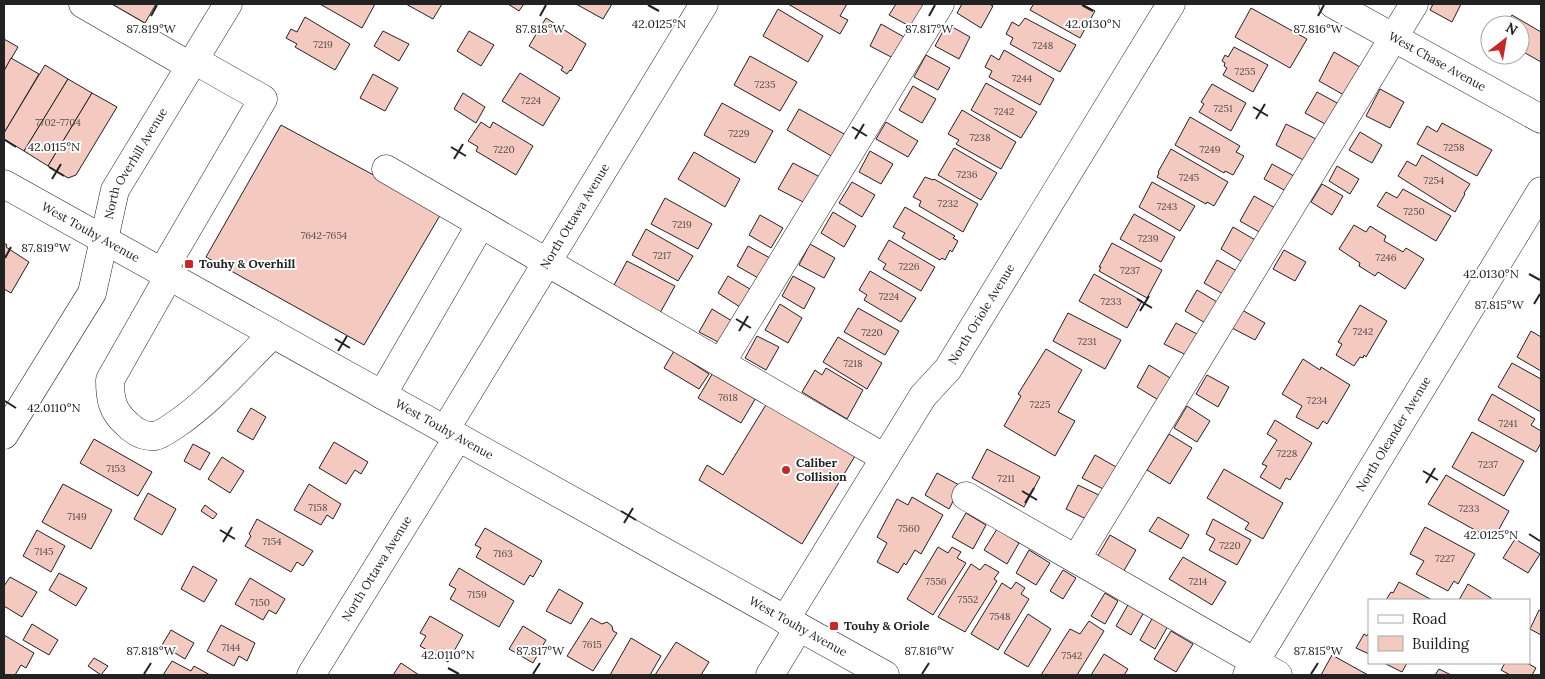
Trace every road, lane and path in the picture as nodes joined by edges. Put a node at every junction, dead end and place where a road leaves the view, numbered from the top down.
1 (83, 4) edge
2 (228, 4) edge
3 (704, 4) edge
4 (940, 4) edge
5 (1171, 4) edge
6 (1333, 4) edge
7 (1414, 4) edge
8 (1394, 38) junction
9 (192, 63) junction
10 (1541, 120) edge
11 (386, 169) dead end
12 (4, 184) edge
13 (1541, 192) edge
14 (481, 224) junction
15 (104, 239) junction
16 (547, 262) junction
17 (165, 274) junction
18 (273, 334) junction
19 (722, 363) junction
20 (382, 395) junction
21 (451, 433) junction
22 (4, 435) edge
23 (886, 458) junction
24 (966, 496) dead end
25 (1076, 559) junction
26 (792, 624) junction
27 (1251, 668) edge
28 (311, 675) edge
29 (770, 675) edge
30 (885, 675) edge
31 (1278, 675) edge

1 - 9 street
2 - 9 street, North Overhill Avenue
3 - 16 street, North Ottawa Avenue
4 - 19 street
5 - 23 street, North Oriole Avenue
6 - 8 street, West Chase Avenue
7 - 8 street
8 - 10 street, West Chase Avenue
8 - 25 street
9 - 15 street, North Overhill Avenue
9 - 17 street
11 - 14 street
12 - 15 street, West Touhy Avenue
13 - 27 street, North Oleander Avenue
14 - 16 street
14 - 20 street
15 - 17 street, West Touhy Avenue
15 - 22 street, North Overhill Avenue
16 - 19 street
16 - 21 street, North Ottawa Avenue
17 - 18 street, West Touhy Avenue
17 - 18 street
18 - 20 street, West Touhy Avenue
19 - 23 street
20 - 21 street, West Touhy Avenue
21 - 26 street, West Touhy Avenue
21 - 28 street, North Ottawa Avenue
23 - 26 street, North Oriole Avenue
24 - 25 street
25 - 27 street
26 - 29 street, North Oriole Avenue
26 - 30 street, West Touhy Avenue
27 - 31 street

